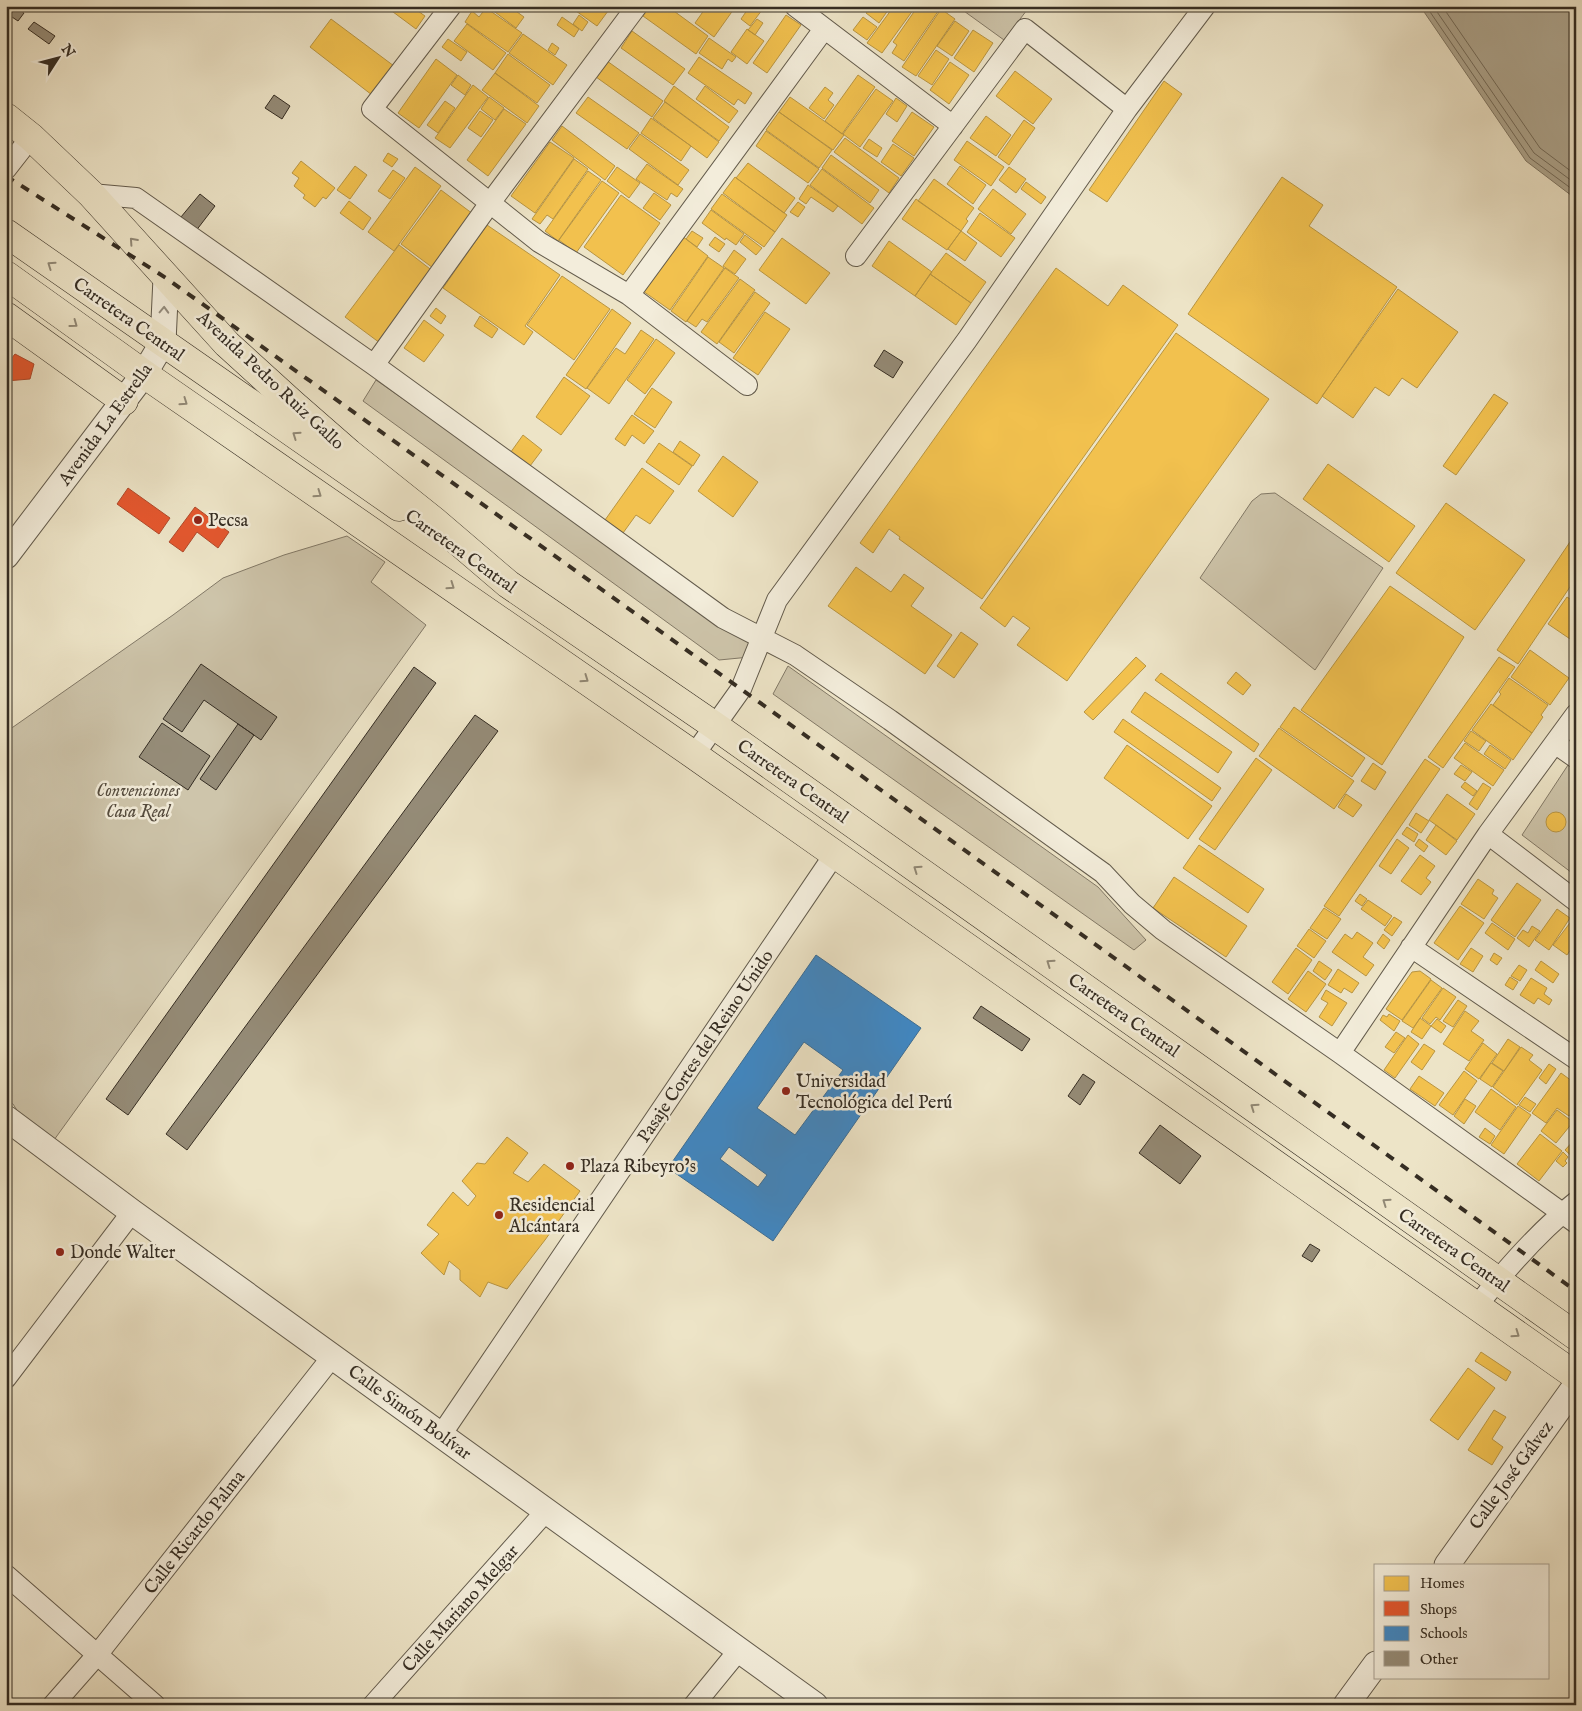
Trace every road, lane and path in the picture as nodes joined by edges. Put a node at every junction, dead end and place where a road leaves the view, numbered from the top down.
1 (451, 6) edge
2 (637, 6) edge
3 (795, 6) edge
4 (1206, 6) edge
5 (824, 28) junction
6 (1128, 109) junction
7 (6, 117) edge
8 (953, 126) junction
9 (31, 137) junction
10 (6, 169) edge
11 (91, 194) junction
12 (490, 203) junction
13 (6, 233) edge
14 (856, 256) dead end
15 (6, 275) edge
16 (166, 278) junction
17 (629, 296) junction
18 (6, 316) edge
19 (163, 342) junction
20 (374, 365) junction
21 (144, 374) junction
22 (746, 385) dead end
23 (124, 401) junction
24 (6, 556) edge
25 (508, 584) junction
26 (762, 639) junction
27 (1576, 714) edge
28 (715, 726) junction
29 (1556, 744) junction
30 (694, 755) junction
31 (1576, 758) edge
32 (1488, 834) junction
33 (834, 855) junction
34 (1576, 901) edge
35 (1411, 947) junction
36 (1175, 1051) junction
37 (1340, 1052) junction
38 (1576, 1059) edge
39 (1153, 1079) junction
40 (6, 1118) edge
41 (132, 1212) junction
42 (1571, 1213) edge
43 (1497, 1281) junction
44 (1477, 1306) junction
45 (1576, 1336) edge
46 (332, 1357) junction
47 (1576, 1376) edge
48 (6, 1378) edge
49 (1576, 1385) edge
50 (441, 1435) junction
51 (546, 1511) junction
52 (1448, 1564) edge
53 (6, 1575) edge
54 (739, 1650) junction
55 (97, 1655) junction
56 (1374, 1667) edge
57 (53, 1705) edge
58 (155, 1705) edge
59 (373, 1705) edge
60 (694, 1705) edge
61 (815, 1705) edge
62 (1346, 1705) edge

1 - 12 street
2 - 12 street
3 - 5 street
4 - 6 street
5 - 8 street
5 - 17 street
6 - 8 street
6 - 26 street
7 - 9 main road, Avenida Pedro Ruiz Gallo
8 - 14 street
9 - 10 street
9 - 11 main road, Avenida Pedro Ruiz Gallo
16 -> 11 main road, Avenida Pedro Ruiz Gallo
11 - 20 street
12 - 17 street
12 - 20 street
19 -> 13 main road, Carretera Central
15 -> 21 main road, Carretera Central
19 -> 16 street, Avenida La Estrella
16 - 25 main road, Avenida Pedro Ruiz Gallo
17 - 22 street
18 - 23 main road
19 - 21 street, Avenida La Estrella
25 -> 19 main road, Carretera Central
20 - 26 street
21 - 23 street, Avenida La Estrella
21 -> 30 main road, Carretera Central
23 - 24 street, Avenida La Estrella
25 - 28 main road, Carretera Central
26 - 28 street
26 - 37 street
27 - 29 street
28 - 30 street
36 -> 28 main road, Carretera Central
29 - 31 street
29 - 32 street
30 - 33 main road, Carretera Central
32 - 34 street
32 - 35 street
33 - 39 main road, Carretera Central
33 - 50 street, Pasaje Cortes del Reino Unido
35 - 37 street
35 - 38 street
36 - 39 main road
43 -> 36 main road, Carretera Central
37 - 42 street
39 - 44 main road, Carretera Central
40 - 41 street, Calle Simón Bolívar
41 - 46 street, Calle Simón Bolívar
41 - 48 street
42 - 43 street
43 - 44 street
43 - 45 main road, Carretera Central
44 -> 47 main road, Carretera Central
46 - 50 street, Calle Simón Bolívar
46 - 55 street, Calle Ricardo Palma
49 - 52 street, Calle José Gálvez
50 - 51 street, Calle Simón Bolívar
51 - 54 street, Calle Simón Bolívar
51 - 59 street, Calle Mariano Melgar
53 - 55 street
54 - 60 street
54 - 61 street, Calle Simón Bolívar
55 - 57 street, Calle Ricardo Palma
55 - 58 street
56 - 62 street

